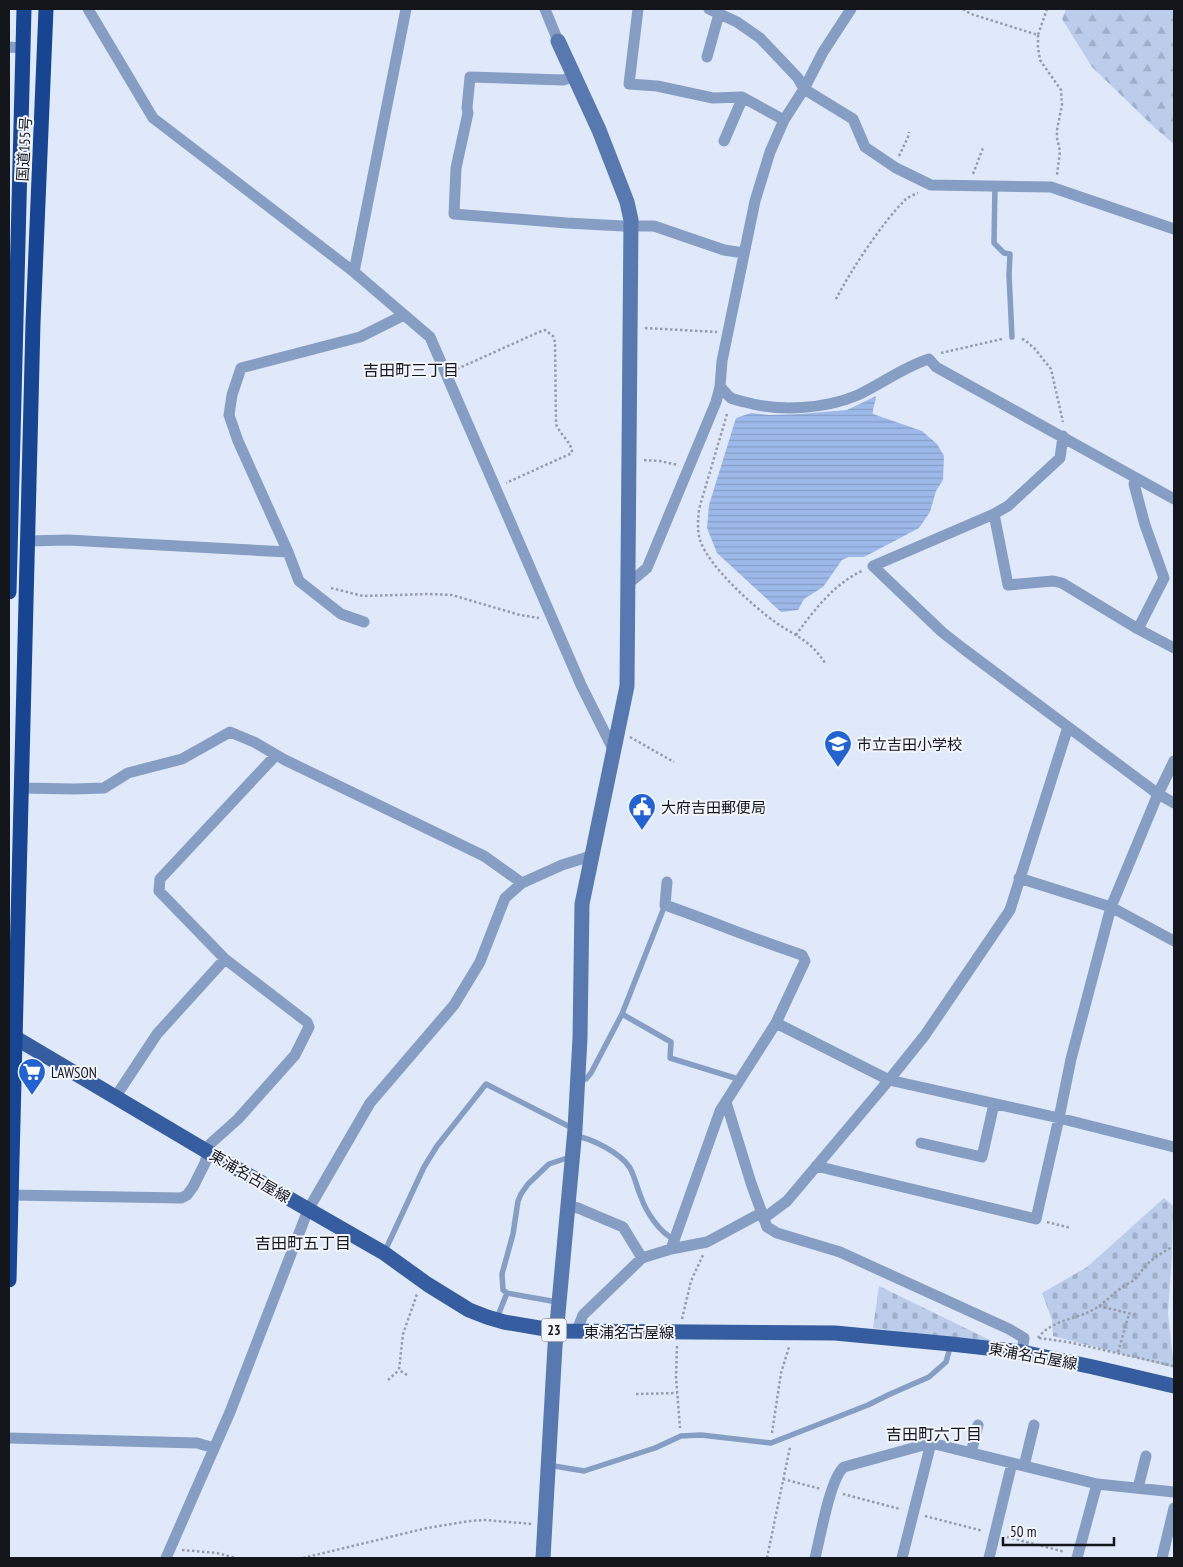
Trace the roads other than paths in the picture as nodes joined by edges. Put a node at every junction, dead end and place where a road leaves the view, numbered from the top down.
1 (24, 9) edge
2 (46, 9) edge
3 (88, 9) edge
4 (406, 9) edge
5 (545, 9) edge
6 (638, 9) edge
7 (851, 9) edge
8 (714, 11) edge
9 (558, 41) joint
10 (16, 48) edge
11 (707, 57) dead end
12 (574, 76) junction
13 (804, 89) junction
14 (740, 97) junction
15 (784, 120) junction
16 (724, 142) dead end
17 (996, 186) junction
18 (631, 226) junction
19 (1174, 229) edge
20 (744, 253) junction
21 (354, 272) junction
22 (13, 295) edge
23 (404, 315) junction
24 (1012, 338) road end
25 (720, 387) junction
26 (1063, 436) junction
27 (1136, 478) junction
28 (1174, 499) edge
29 (994, 514) junction
30 (27, 541) junction
31 (10, 542) edge
32 (288, 552) junction
33 (629, 583) junction
34 (9, 592) edge
35 (364, 622) dead end
36 (1138, 629) junction
37 (1174, 648) edge
38 (1068, 727) junction
39 (614, 751) junction
40 (276, 754) junction
41 (1174, 762) edge
42 (21, 788) junction
43 (1158, 794) junction
44 (1174, 803) edge
45 (591, 856) junction
46 (1019, 878) junction
47 (667, 882) dead end
48 (522, 883) junction
49 (665, 905) junction
50 (1110, 907) junction
51 (1174, 941) edge
52 (225, 959) junction
53 (622, 1014) junction
54 (776, 1023) junction
55 (12, 1036) edge
56 (578, 1080) junction
57 (889, 1080) junction
58 (739, 1081) junction
59 (116, 1096) junction
60 (726, 1102) junction
61 (994, 1104) junction
62 (1059, 1118) junction
63 (575, 1133) junction
64 (921, 1142) dead end
65 (1174, 1147) edge
66 (208, 1152) junction
67 (573, 1157) junction
68 (816, 1166) junction
69 (11, 1195) junction
70 (568, 1206) junction
71 (308, 1210) junction
72 (762, 1215) junction
73 (672, 1244) junction
74 (384, 1253) junction
75 (642, 1258) junction
76 (9, 1280) edge
77 (507, 1293) junction
78 (559, 1303) junction
79 (497, 1320) junction
80 (556, 1331) junction
81 (578, 1331) junction
82 (951, 1344) junction
83 (1023, 1345) junction
84 (1174, 1386) edge
85 (978, 1424) dead end
86 (1034, 1425) dead end
87 (9, 1438) edge
88 (931, 1443) junction
89 (214, 1448) junction
90 (971, 1453) junction
91 (1146, 1456) dead end
92 (1012, 1462) junction
93 (548, 1465) junction
94 (1024, 1466) junction
95 (1097, 1484) junction
96 (1138, 1488) junction
97 (1174, 1492) edge
98 (1174, 1508) edge
99 (1078, 1557) edge
100 (166, 1558) edge
101 (542, 1558) edge
102 (816, 1558) edge
103 (902, 1558) edge
104 (989, 1558) edge
105 (1162, 1558) edge

1 - 10 highway, 国道155号
2 - 30 highway, 国道155号
3 - 21 street
4 - 21 street
5 - 9 street
6 - 14 street
7 - 13 street
8 - 11 street
8 - 13 street
9 - 12 street
10 - 22 highway, 国道155号
12 - 18 street
12 - 18 street
13 - 15 street
13 - 17 street
14 - 15 street
14 - 16 street
15 - 20 street
17 - 19 street
17 - 24 lane
18 - 20 street
18 - 33 street
20 - 25 street
21 - 23 street
22 - 31 highway, 国道155号
23 - 32 street
23 - 39 street
25 - 26 street
25 - 33 street
26 - 27 street
26 - 29 street
27 - 28 street
27 - 36 street
29 - 36 street
29 - 38 street
30 - 32 street
30 - 42 highway, 国道155号
31 - 34 highway, 国道155号
32 - 35 street
33 - 39 street
36 - 37 street
38 - 43 street
38 - 46 street
39 - 45 street
40 - 42 street
40 - 48 street
40 - 52 street
41 - 43 street
42 - 55 highway, 国道155号
43 - 44 street
43 - 50 street
45 - 48 street
45 - 56 street
46 - 50 street
46 - 57 street
47 - 49 street
48 - 71 street
49 - 53 lane
49 - 54 street
50 - 51 street
50 - 62 street
52 - 59 street
52 - 66 street
53 - 56 lane
53 - 58 lane
54 - 57 street
54 - 58 street
55 - 59 main road, 東浦名古屋線 / 23
55 - 69 highway, 国道155号
56 - 63 street
57 - 61 street
57 - 68 street
58 - 60 street
59 - 66 main road, 東浦名古屋線 / 23
60 - 72 street
60 - 73 street
61 - 62 street
61 - 64 street
62 - 65 street
62 - 68 street
63 - 67 street
63 - 73 lane
63 - 74 lane
66 - 69 street
66 - 71 main road, 東浦名古屋線 / 23
67 - 70 street
67 - 77 lane
68 - 72 street
69 - 76 highway, 国道155号
70 - 75 street
70 - 78 street
71 - 74 main road, 東浦名古屋線 / 23
71 - 89 street
72 - 73 street
72 - 83 street
73 - 75 street
74 - 79 main road, 東浦名古屋線 / 23
75 - 81 street
77 - 78 lane
77 - 79 lane
78 - 80 street
79 - 80 main road, 東浦名古屋線 / 23
80 - 81 main road, 東浦名古屋線 / 23
80 - 93 street
81 - 82 main road, 東浦名古屋線 / 23
82 - 83 main road, 東浦名古屋線 / 23
82 - 93 lane
83 - 84 main road, 東浦名古屋線 / 23
85 - 90 street
86 - 94 street
87 - 89 street
88 - 90 street
88 - 102 street
88 - 103 street
89 - 100 street
90 - 92 street
91 - 96 street
92 - 94 street
92 - 104 street
93 - 101 street
94 - 95 street
95 - 96 street
95 - 99 street
96 - 97 street
98 - 105 street

